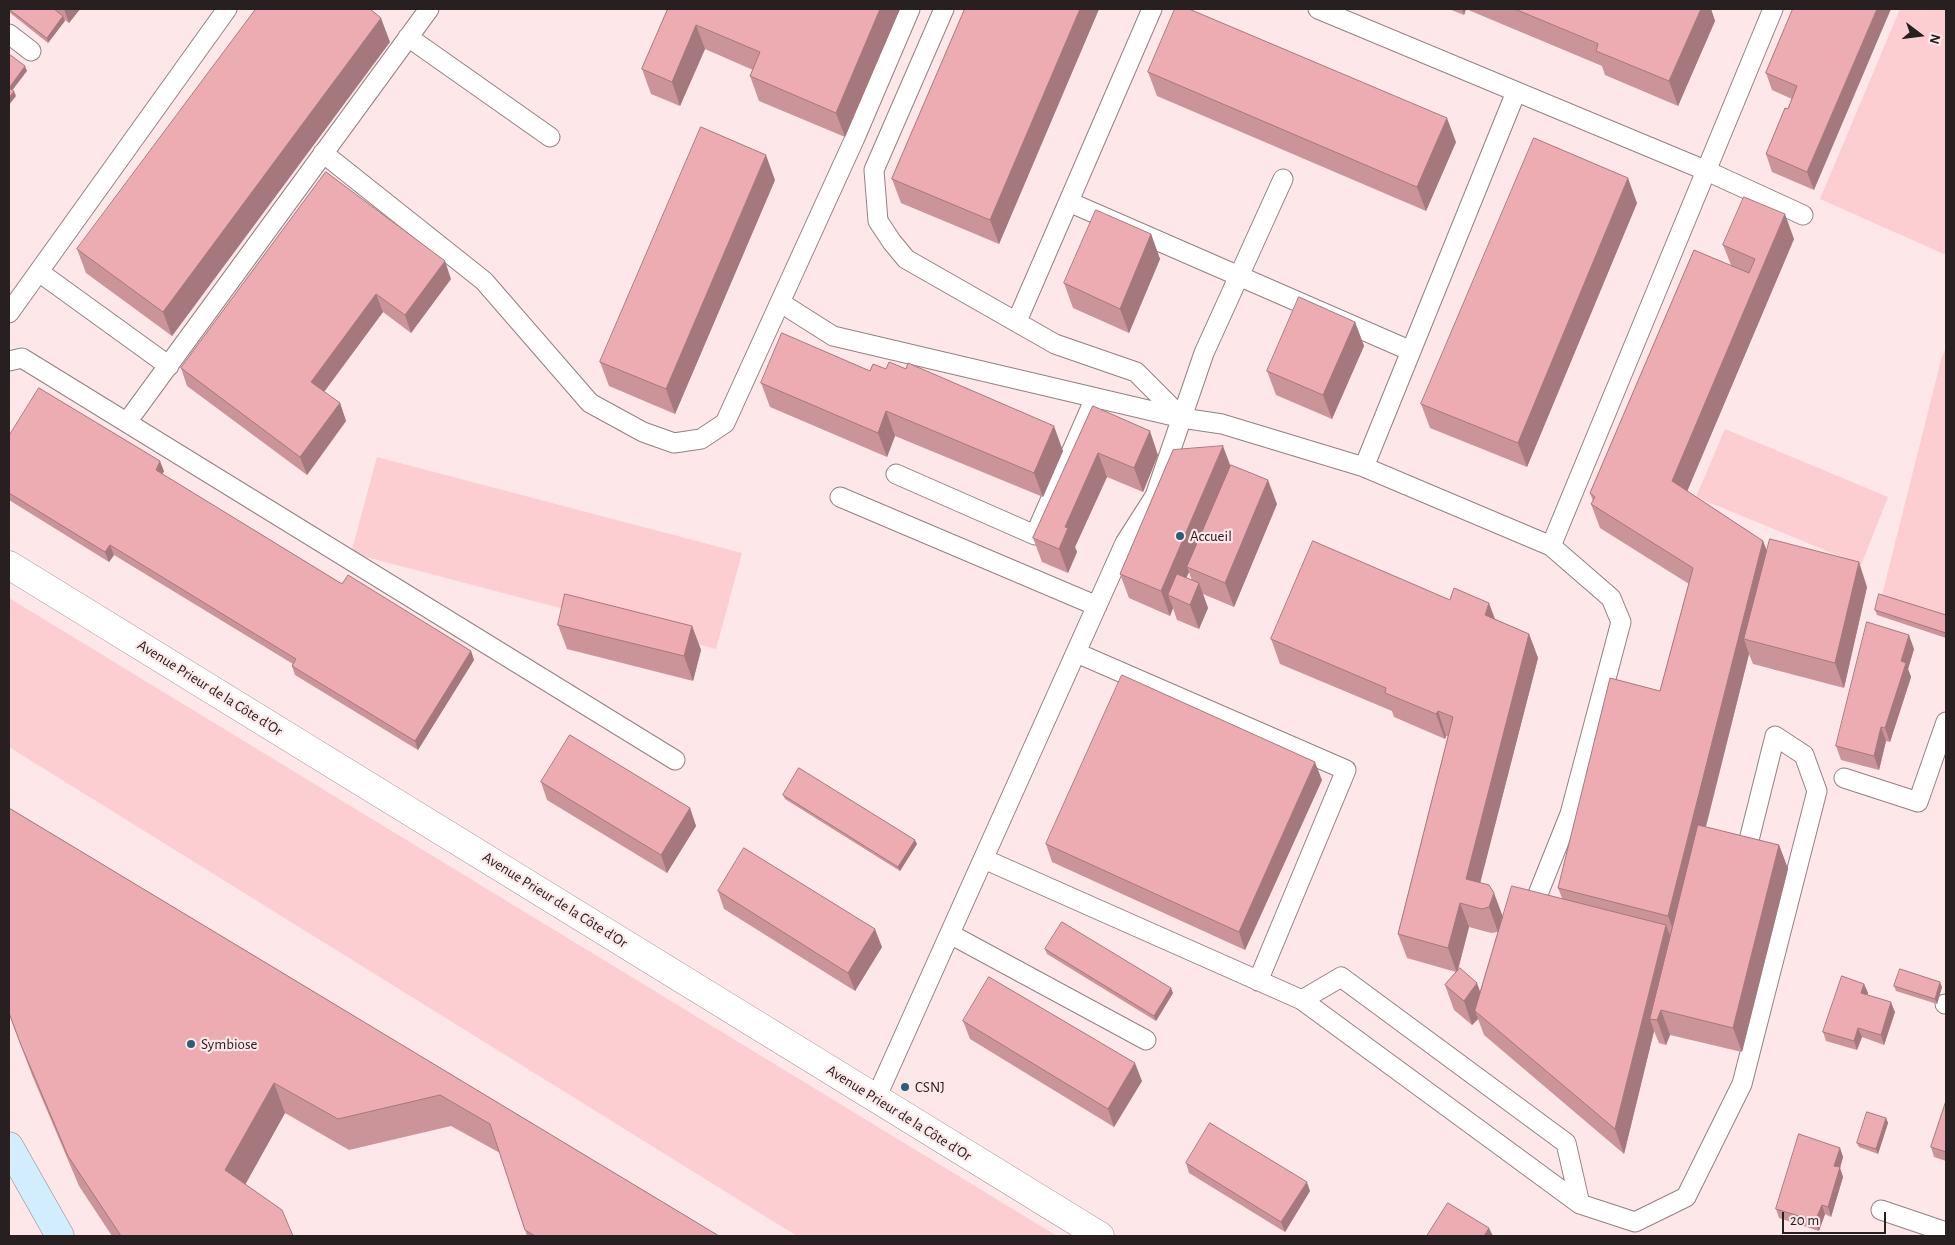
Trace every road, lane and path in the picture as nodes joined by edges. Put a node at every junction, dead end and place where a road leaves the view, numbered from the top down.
1 (227, 9) edge
2 (429, 9) edge
3 (910, 9) edge
4 (944, 9) edge
5 (1152, 9) edge
6 (1318, 9) edge
7 (1773, 9) edge
8 (1355, 16) edge
9 (9, 34) edge
10 (408, 37) junction
11 (31, 51) dead end
12 (1516, 92) junction
13 (550, 137) dead end
14 (323, 153) junction
15 (1707, 172) junction
16 (1283, 179) dead end
17 (1069, 202) junction
18 (1803, 215) dead end
19 (39, 272) junction
20 (1239, 276) junction
21 (781, 303) junction
22 (9, 313) edge
23 (1017, 321) junction
24 (1411, 352) junction
25 (9, 361) edge
26 (169, 366) junction
27 (1095, 398) junction
28 (1182, 418) junction
29 (127, 422) junction
30 (1364, 468) junction
31 (896, 474) dead end
32 (840, 496) dead end
33 (1551, 546) junction
34 (9, 565) edge
35 (1097, 606) junction
36 (1077, 653) junction
37 (1946, 722) edge
38 (676, 760) dead end
39 (1844, 778) dead end
40 (1747, 848) edge
41 (984, 859) junction
42 (1538, 894) edge
43 (950, 934) junction
44 (1258, 980) junction
45 (1302, 1000) junction
46 (1146, 1040) dead end
47 (876, 1098) junction
48 (9, 1146) edge
49 (1580, 1204) junction
50 (1882, 1210) dead end
51 (1946, 1232) edge
52 (60, 1236) edge
53 (1100, 1236) edge

1 - 19 lane
2 - 10 lane
3 - 21 lane
4 - 23 lane
5 - 17 lane
6 - 8 lane
7 - 15 lane
8 - 12 lane
9 - 11 lane
10 - 13 lane
10 - 14 lane
12 - 15 lane
12 - 24 lane
14 - 21 lane
14 - 26 lane
15 - 18 lane
15 - 33 lane
16 - 20 lane
17 - 20 lane
17 - 23 lane
19 - 22 lane
19 - 26 lane
20 - 24 lane
20 - 28 lane
21 - 27 lane
23 - 28 lane
24 - 30 lane
25 - 29 lane
26 - 29 lane
27 - 28 lane
27 - 31 lane
28 - 30 lane
28 - 35 lane
29 - 38 lane
30 - 33 lane
32 - 35 lane
33 - 42 lane
34 - 47 street, Avenue Prieur de la Côte d'Or
35 - 36 lane
36 - 41 lane
36 - 44 lane
37 - 39 lane
40 - 49 lane
41 - 43 lane
41 - 44 lane
43 - 46 lane
43 - 47 lane
44 - 45 lane
45 - 49 lane
45 - 49 lane
47 - 53 street, Avenue Prieur de la Côte d'Or
48 - 52 street
50 - 51 lane

